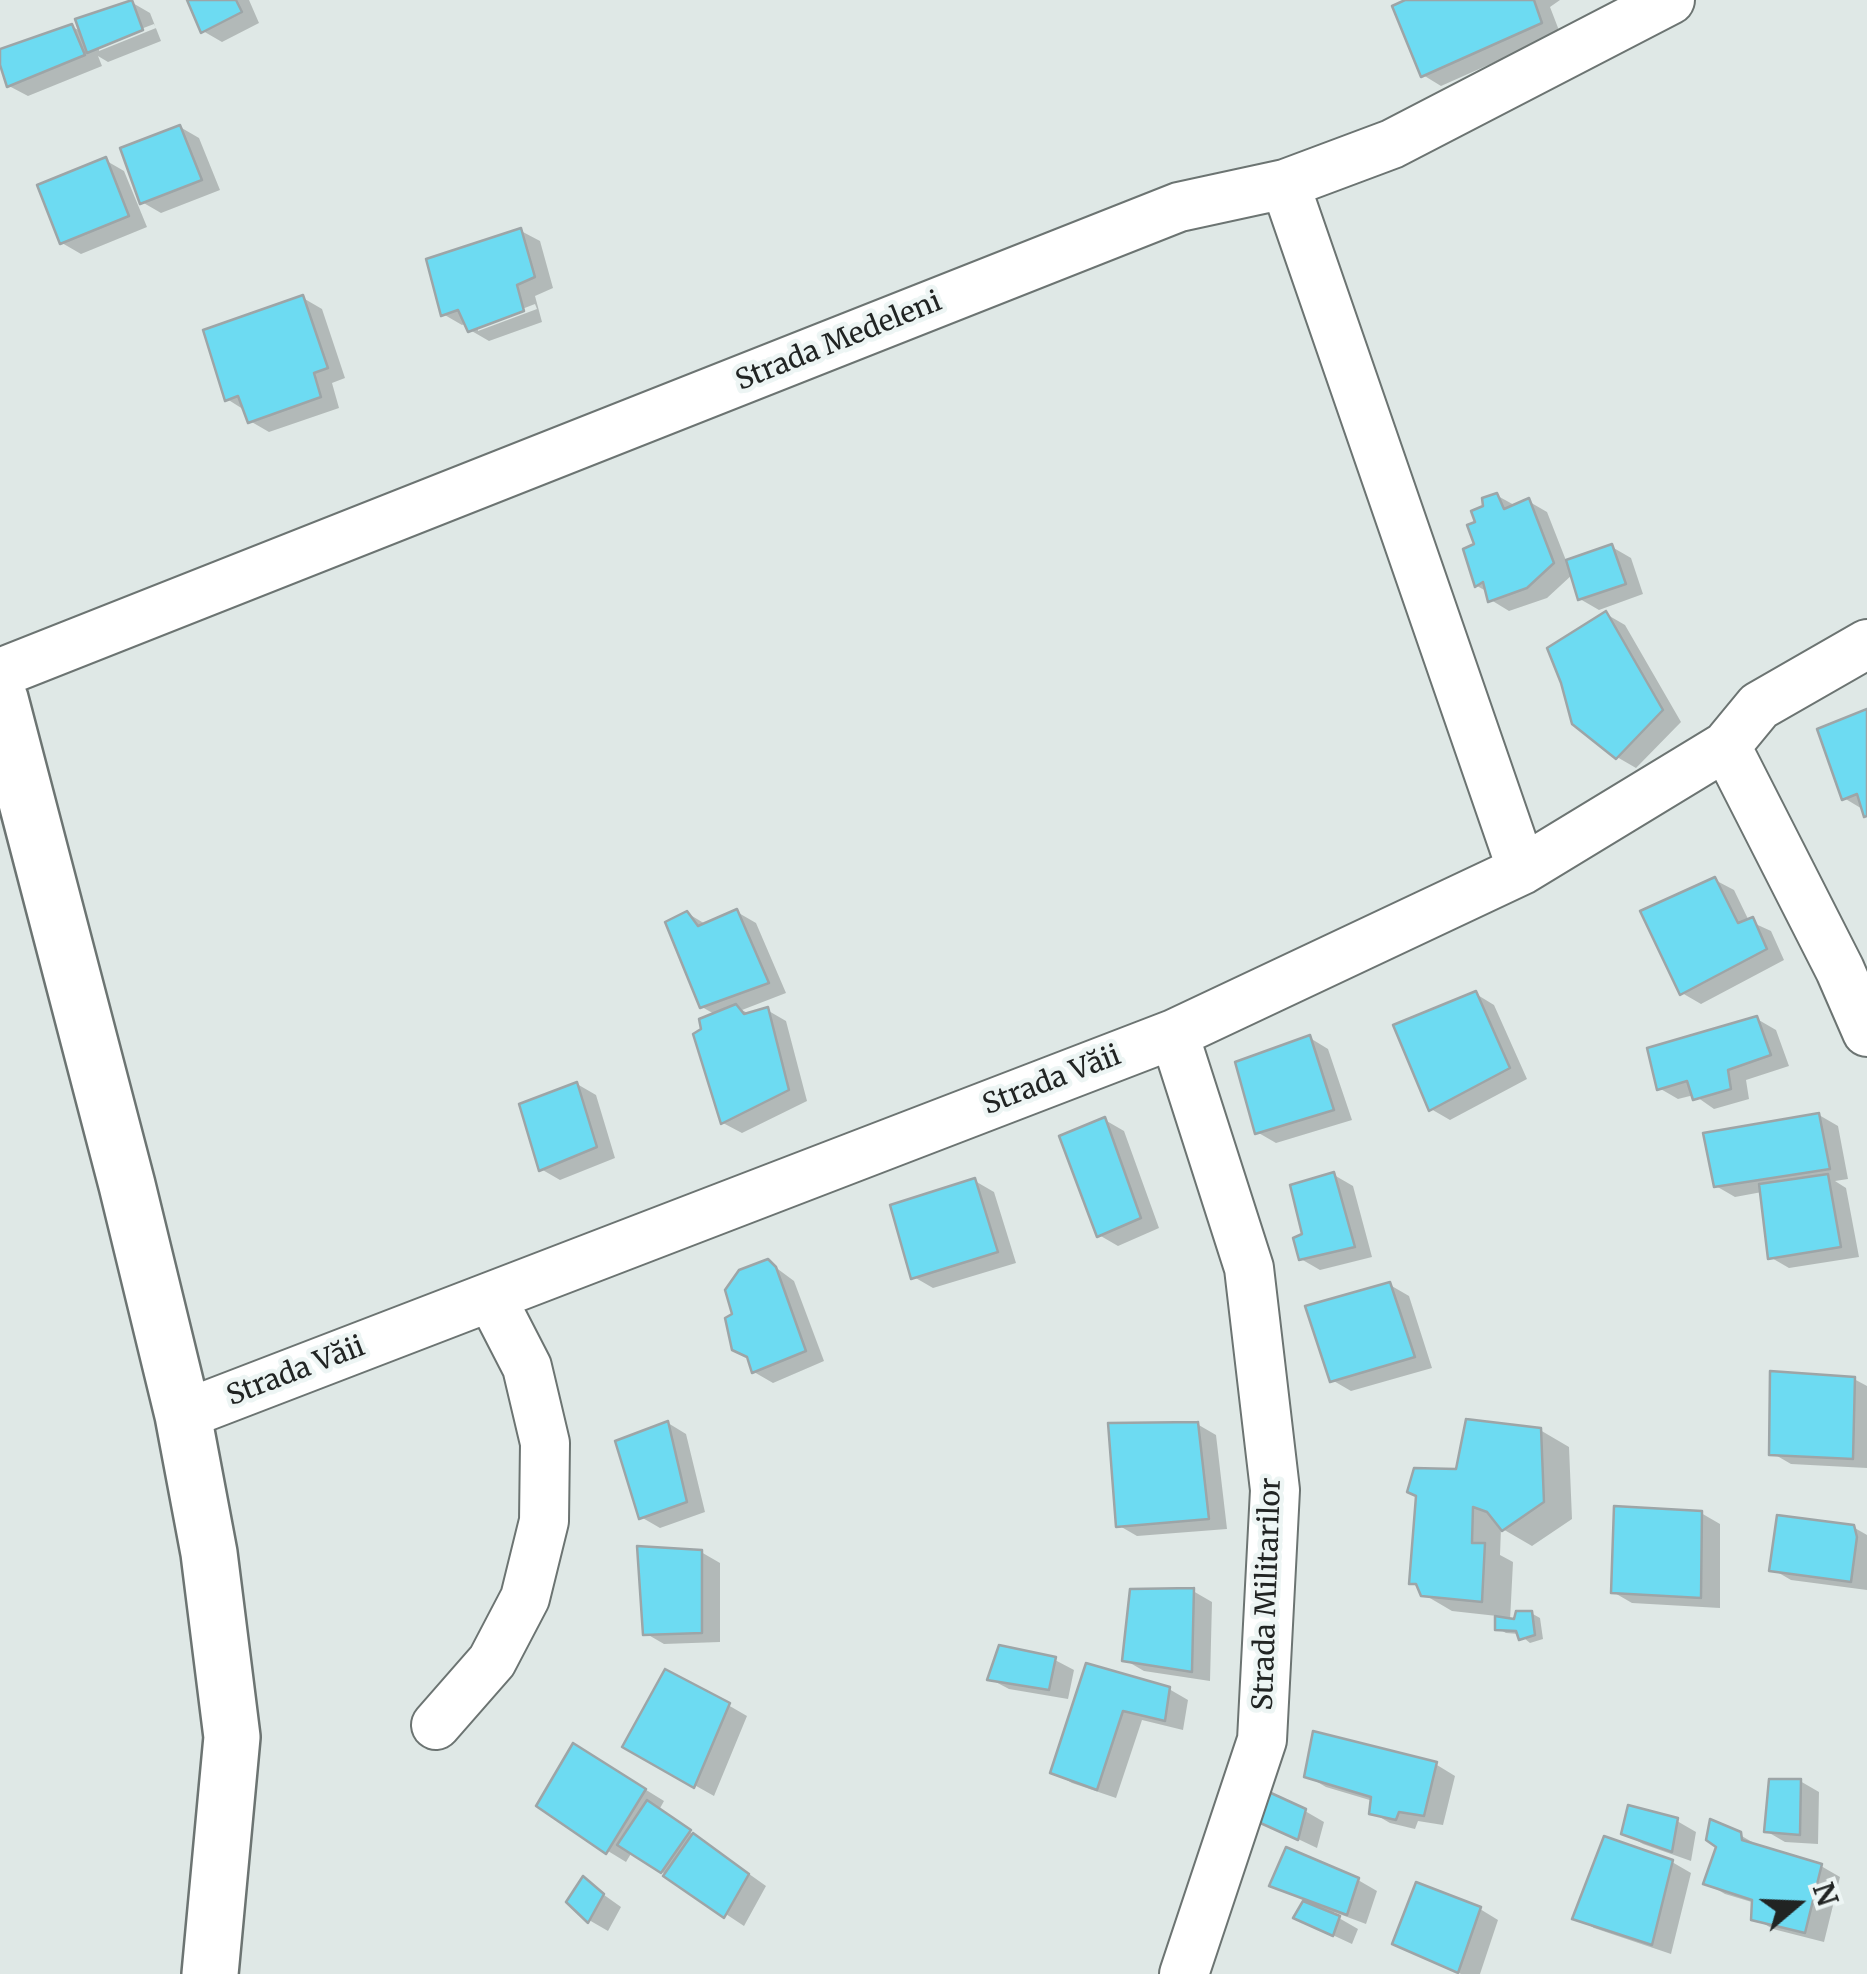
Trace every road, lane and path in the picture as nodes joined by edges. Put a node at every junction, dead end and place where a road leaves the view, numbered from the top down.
1 (1670, 0) edge
2 (1284, 184) junction
3 (1867, 644) edge
4 (0, 673) edge
5 (0, 699) edge
6 (1726, 746) junction
7 (1522, 870) junction
8 (1867, 1032) edge
9 (1174, 1034) junction
10 (490, 1297) junction
11 (183, 1415) junction
12 (436, 1725) dead end
13 (210, 1974) edge
14 (1184, 1974) edge

1 - 2 street, Strada Medeleni
2 - 4 street, Strada Medeleni
2 - 7 street
3 - 6 street, Strada Văii
5 - 11 main road
6 - 7 street, Strada Văii
6 - 8 street
7 - 9 street, Strada Văii
9 - 10 street, Strada Văii
9 - 14 street, Strada Militarilor
10 - 11 street, Strada Văii
10 - 12 street
11 - 13 main road

